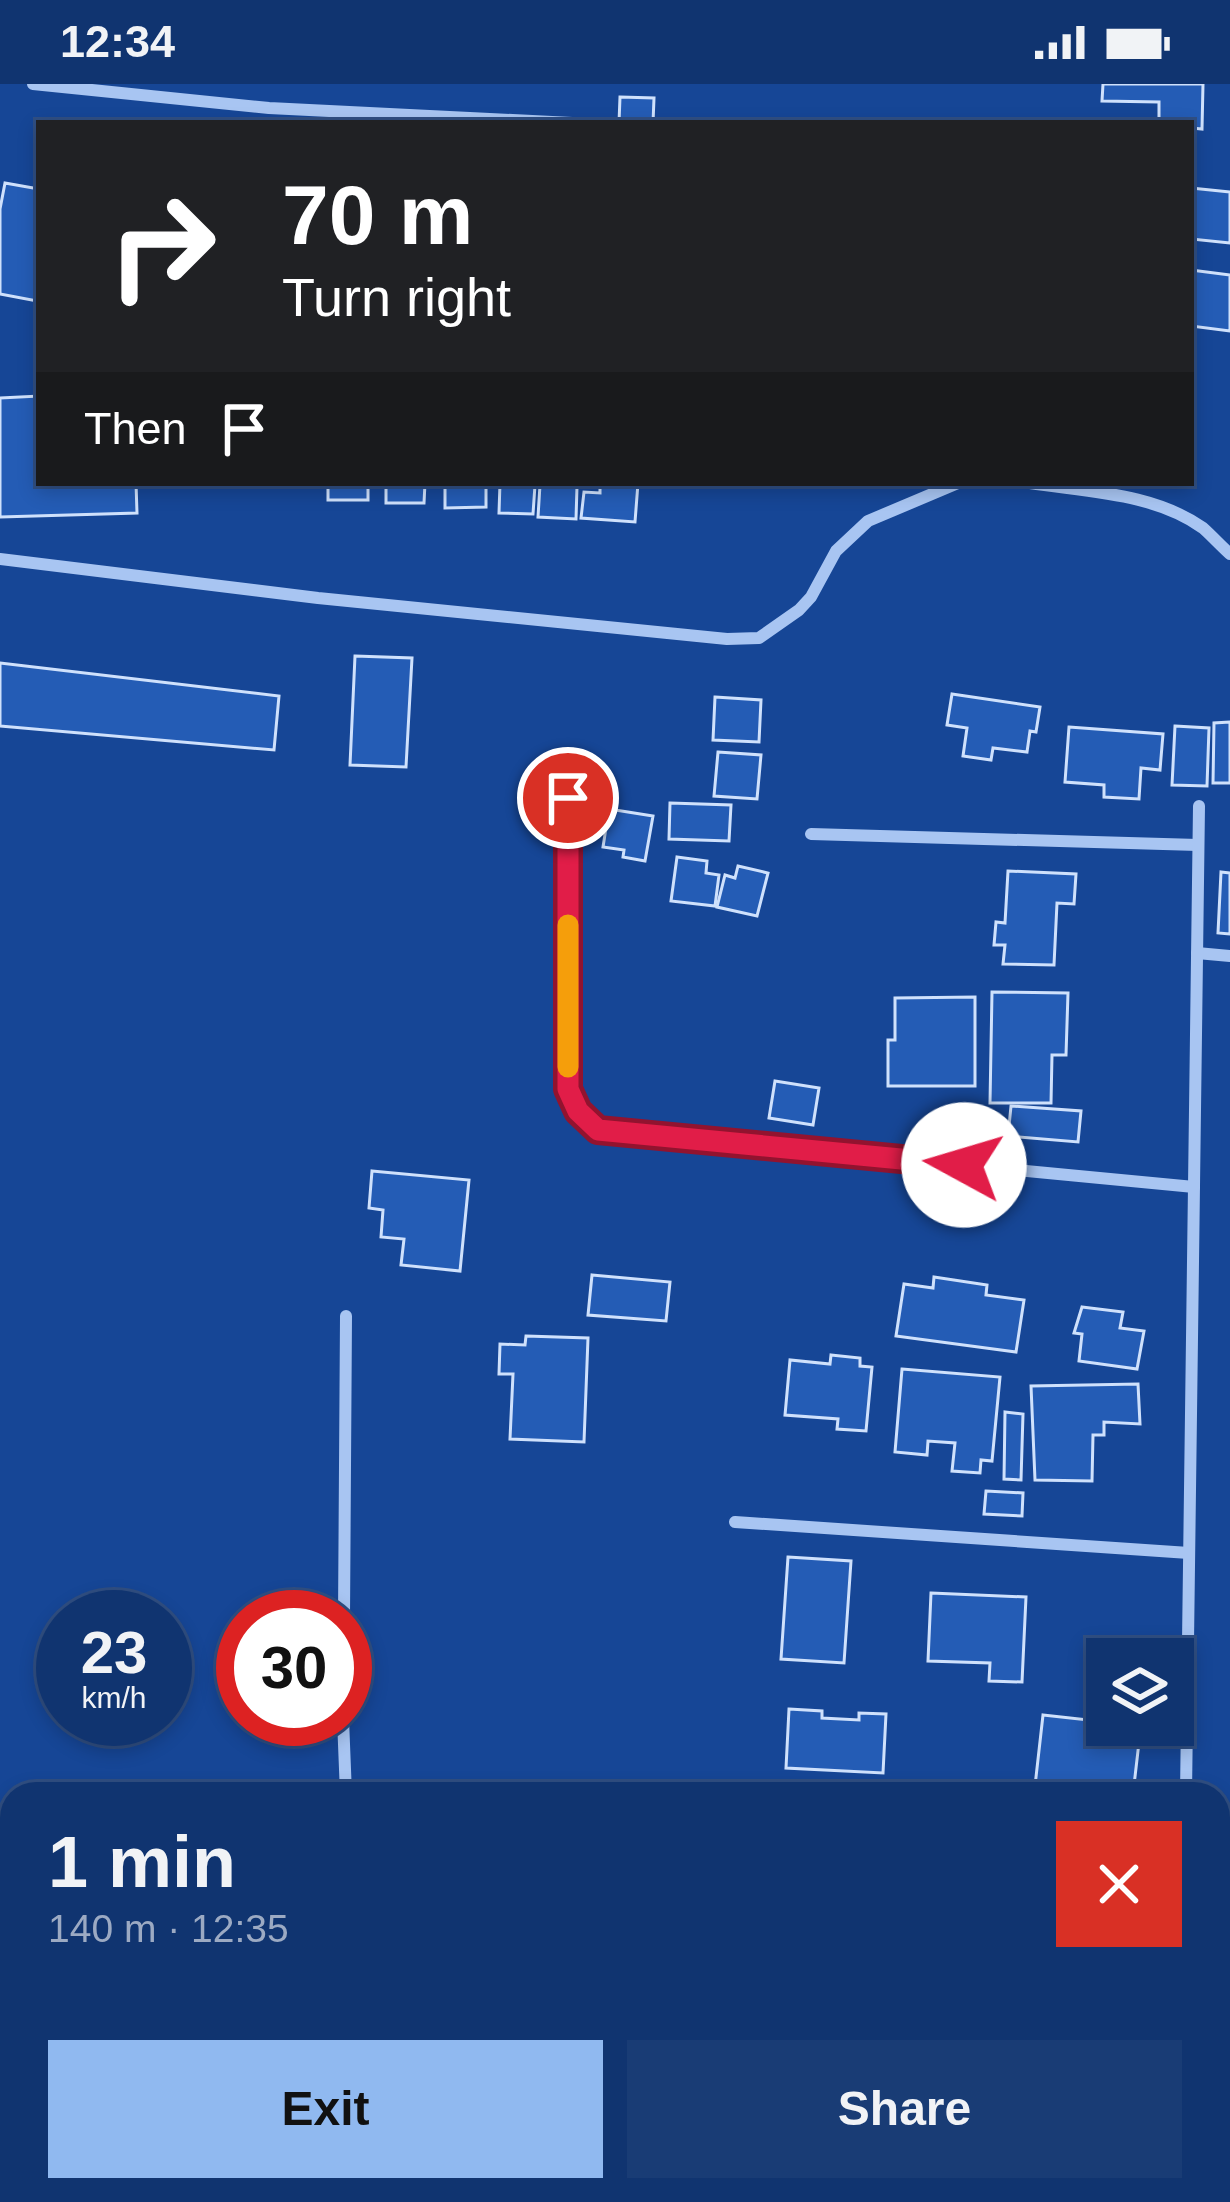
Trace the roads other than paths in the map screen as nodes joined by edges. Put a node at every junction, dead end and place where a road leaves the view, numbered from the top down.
1 (33, 84) edge
2 (269, 116) edge
3 (442, 120) edge
4 (951, 486) edge
5 (1052, 486) edge
6 (1230, 554) edge
7 (0, 559) edge
8 (568, 798) dead end
9 (1199, 806) dead end
10 (811, 834) dead end
11 (1198, 845) junction
12 (1197, 953) junction
13 (1230, 956) edge
14 (1194, 1187) junction
15 (346, 1316) dead end
16 (735, 1522) dead end
17 (1189, 1553) junction
18 (344, 1590) edge
19 (344, 1746) edge
20 (346, 1782) edge
21 (1186, 1782) edge

1 - 2 street
2 - 3 street
4 - 7 street
5 - 6 street
8 - 14 street
9 - 11 street
10 - 11 street
11 - 12 street
12 - 13 street
12 - 14 street
14 - 17 street
15 - 18 street
16 - 17 street
17 - 21 street
19 - 20 street

